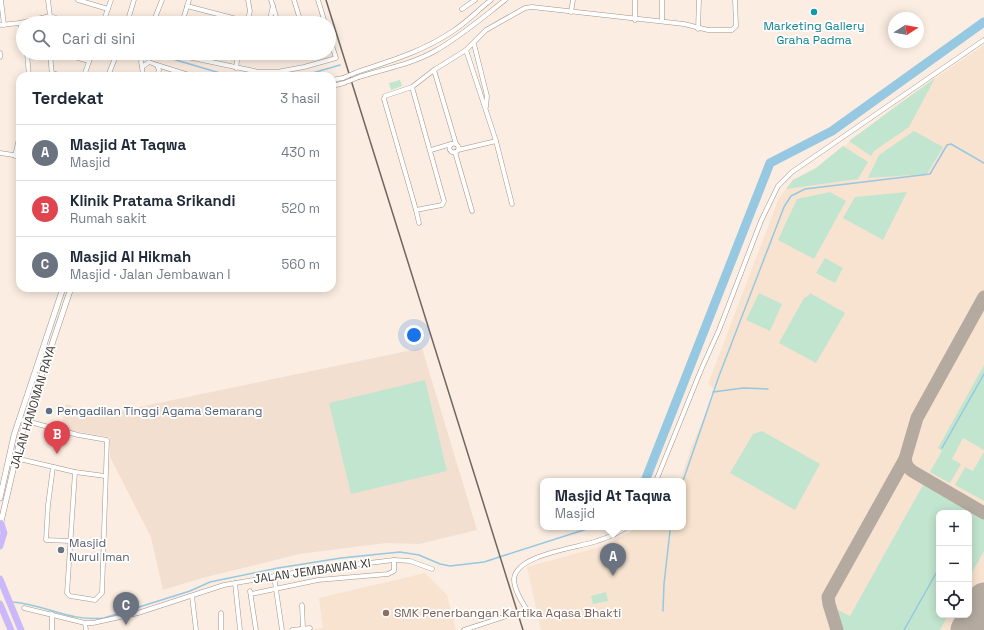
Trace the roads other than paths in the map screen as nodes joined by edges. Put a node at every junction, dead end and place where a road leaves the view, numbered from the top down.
1 (1, 0) edge
2 (48, 0) edge
3 (78, 0) edge
4 (111, 0) edge
5 (134, 0) edge
6 (162, 0) edge
7 (189, 0) edge
8 (247, 0) edge
9 (271, 0) edge
10 (294, 0) edge
11 (318, 0) edge
12 (473, 0) edge
13 (491, 0) edge
14 (505, 0) edge
15 (573, 0) edge
16 (635, 0) edge
17 (662, 0) edge
18 (699, 0) edge
19 (735, 0) edge
20 (187, 6) junction
21 (273, 6) junction
22 (108, 9) junction
23 (462, 10) dead end
24 (571, 12) junction
25 (50, 16) edge
26 (106, 16) edge
27 (129, 16) edge
28 (156, 16) edge
29 (184, 16) edge
30 (223, 16) edge
31 (249, 16) edge
32 (271, 16) edge
33 (276, 16) edge
34 (299, 16) edge
35 (323, 16) edge
36 (635, 20) junction
37 (662, 21) junction
38 (2, 25) edge
39 (16, 26) edge
40 (698, 29) junction
41 (984, 40) edge
42 (474, 44) junction
43 (466, 50) junction
44 (0, 53) edge
45 (0, 57) edge
46 (28, 60) edge
47 (51, 60) edge
48 (85, 60) edge
49 (114, 60) edge
50 (143, 60) edge
51 (201, 60) edge
52 (237, 60) edge
53 (333, 60) edge
54 (89, 61) joint
55 (148, 62) joint
56 (157, 65) junction
57 (142, 67) junction
58 (236, 68) junction
59 (434, 70) junction
60 (29, 72) edge
61 (52, 72) edge
62 (85, 72) edge
63 (110, 72) edge
64 (142, 72) edge
65 (158, 72) edge
66 (177, 72) edge
67 (259, 72) edge
68 (259, 72) edge
69 (276, 72) edge
70 (276, 72) edge
71 (336, 79) edge
72 (336, 85) edge
73 (412, 87) junction
74 (485, 108) junction
75 (496, 140) junction
76 (454, 144) junction
77 (431, 150) junction
78 (456, 151) junction
79 (0, 153) edge
80 (16, 156) edge
81 (512, 204) dead end
82 (416, 210) junction
83 (472, 211) dead end
84 (420, 223) dead end
85 (62, 292) edge
86 (70, 292) edge
87 (19, 419) junction
88 (25, 422) junction
89 (15, 458) junction
90 (53, 467) junction
91 (75, 472) junction
92 (104, 476) junction
93 (657, 478) edge
94 (0, 498) edge
95 (0, 525) edge
96 (621, 530) edge
97 (70, 541) junction
98 (0, 546) edge
99 (394, 560) junction
100 (432, 569) dead end
101 (274, 576) junction
102 (0, 579) edge
103 (235, 583) junction
104 (276, 588) junction
105 (192, 596) junction
106 (0, 604) edge
107 (302, 605) dead end
108 (24, 608) dead end
109 (527, 610) dead end
110 (221, 613) dead end
111 (52, 614) junction
112 (513, 614) dead end
113 (85, 623) junction
114 (303, 628) junction
115 (310, 628) dead end
116 (11, 630) edge
117 (20, 630) edge
118 (52, 630) edge
119 (86, 630) edge
120 (196, 630) edge
121 (221, 630) edge
122 (240, 630) edge
123 (256, 630) edge
124 (282, 630) edge
125 (292, 630) edge
126 (464, 630) edge

1 - 38 street
2 - 25 street
3 - 22 street
4 - 22 street
5 - 27 street
6 - 28 street
7 - 20 street
8 - 31 street
9 - 21 street
10 - 34 street
11 - 35 street
12 - 23 street
13 - 71 street, bridge
14 - 72 street, bridge
15 - 24 street
16 - 36 street
17 - 37 street
18 - 40 street
19 - 40 street
20 - 29 street
20 - 30 street
21 - 32 street
21 - 33 street
22 - 26 street
24 - 36 street
24 - 42 street
36 - 37 street
37 - 40 street
38 - 39 street
41 - 93 street
42 - 43 street
42 - 74 street
43 - 59 street
43 - 74 street
44 - 45 street
46 - 60 street
47 - 61 street
48 - 54 street
49 - 63 street
50 - 57 street
51 - 58 street
52 - 58 street
53 - 69 street
54 - 62 street
55 - 56 street
55 - 57 street
56 - 65 street
56 - 66 street
57 - 64 street
58 - 68 street
59 - 73 street
59 - 76 street
67 - 70 street
73 - 77 street
73 - 82 street
74 - 75 street
75 - 78 street
75 - 81 street
76 - 77 street
76 - 78 street
76 - 78 street
77 - 82 street
78 - 83 street
79 - 80 street
82 - 84 street
85 - 87 street, JALAN HANOMAN RAYA
86 - 88 street, JALAN HANOMAN RAYA
87 - 88 street
87 - 94 street, JALAN HANOMAN RAYA
88 - 89 street, JALAN HANOMAN RAYA
88 - 92 street
89 - 90 street
89 - 95 street, JALAN HANOMAN RAYA
90 - 91 street
90 - 97 street
91 - 92 street
91 - 97 street
92 - 97 street
95 - 98 highway
96 - 109 street
99 - 100 street, JALAN JEMBAWAN XI
99 - 101 street, JALAN JEMBAWAN XI
99 - 104 street
101 - 103 street, JALAN JEMBAWAN XI
101 - 104 street
102 - 117 highway
103 - 105 street, JALAN JEMBAWAN XI
103 - 122 street
104 - 123 street
104 - 124 street
105 - 113 street, JALAN JEMBAWAN XI
105 - 120 street
106 - 116 highway
107 - 114 street
108 - 111 street
110 - 121 street
111 - 113 street
111 - 118 street
112 - 126 street
113 - 119 street
114 - 115 street
114 - 125 street

